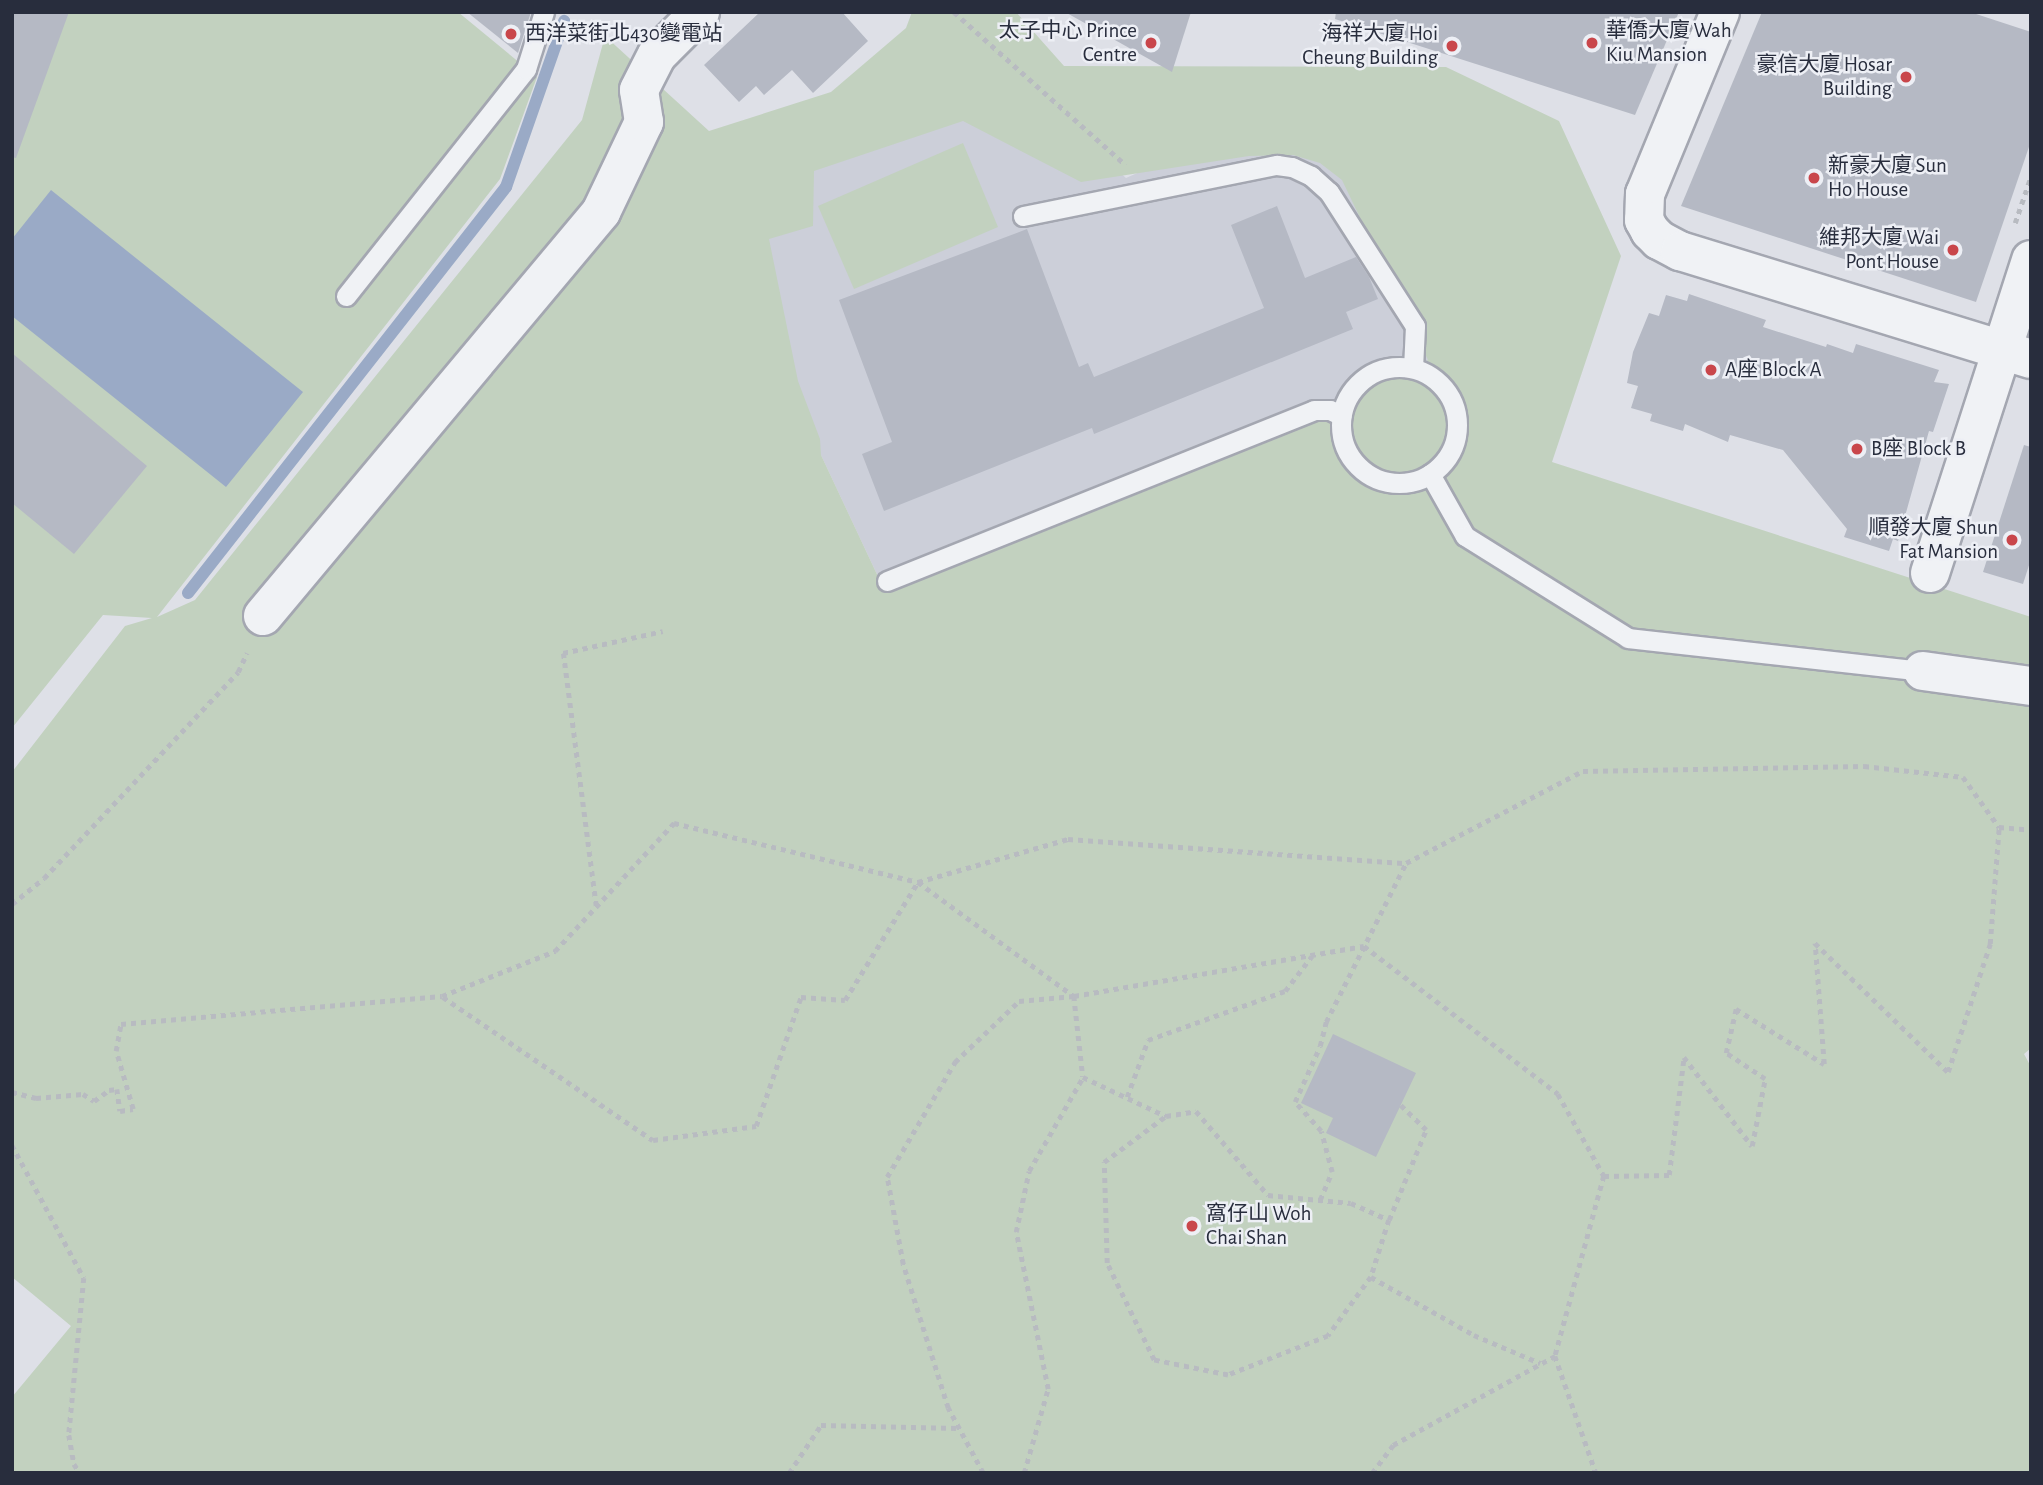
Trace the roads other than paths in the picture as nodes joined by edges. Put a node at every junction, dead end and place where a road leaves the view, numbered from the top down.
1 (544, 12) edge
2 (700, 12) edge
3 (1720, 12) edge
4 (1023, 216) dead end
5 (2031, 260) edge
6 (346, 296) dead end
7 (2016, 354) edge
8 (1413, 368) junction
9 (1342, 416) junction
10 (1430, 474) junction
11 (1930, 572) dead end
12 (887, 581) dead end
13 (264, 617) road end
14 (1923, 671) joint
15 (2031, 686) edge

1 - 6 lane
2 - 13 street
3 - 7 street
4 - 8 lane
5 - 7 street
7 - 11 street
8 - 9 lane
8 - 10 lane
9 - 10 lane
9 - 12 lane
10 - 14 lane
14 - 15 street

